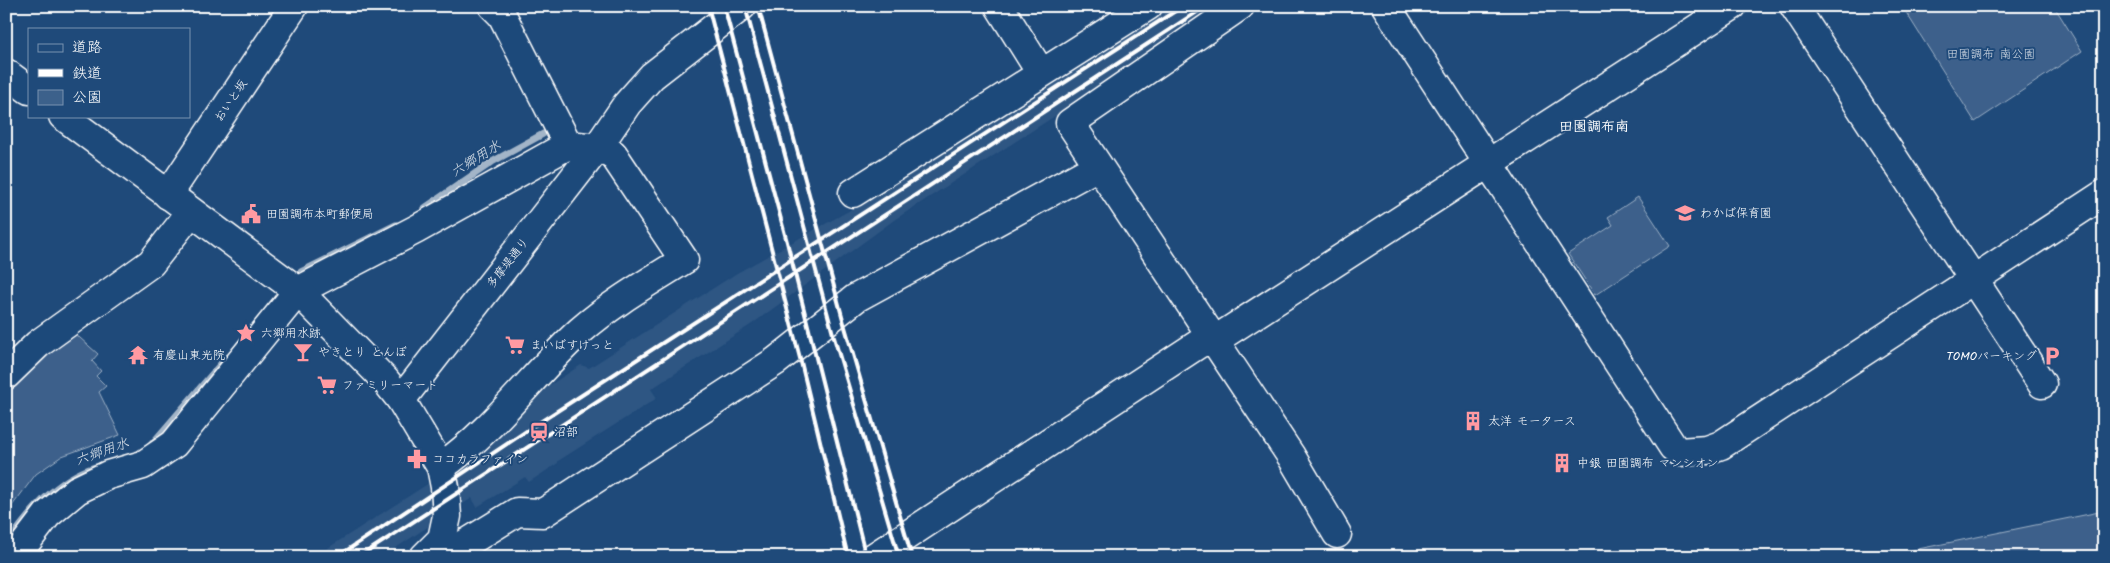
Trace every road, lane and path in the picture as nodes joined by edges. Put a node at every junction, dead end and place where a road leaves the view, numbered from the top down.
1 (294, 6) edge
2 (493, 6) edge
3 (742, 6) edge
4 (999, 6) edge
5 (1148, 6) edge
6 (1240, 6) edge
7 (1386, 6) edge
8 (1732, 6) edge
9 (1794, 6) edge
10 (6, 73) edge
11 (1041, 73) junction
12 (28, 89) edge
13 (66, 118) edge
14 (568, 145) junction
15 (597, 148) junction
16 (1487, 163) junction
17 (1098, 166) junction
18 (853, 193) dead end
19 (2104, 194) edge
20 (168, 195) junction
21 (191, 212) junction
22 (1972, 280) junction
23 (298, 291) junction
24 (1215, 340) junction
25 (6, 375) edge
26 (2042, 384) dead end
27 (401, 400) junction
28 (441, 467) junction
29 (1337, 534) dead end
30 (15, 557) edge
31 (424, 557) edge
32 (444, 557) edge
33 (874, 557) edge

1 - 20 street, おいと坂
2 - 14 street
3 - 15 street, 多摩堤通り
4 - 11 street
5 - 11 street
6 - 17 street
7 - 16 street
8 - 16 street
9 - 22 street
10 - 12 street
11 - 18 street
13 - 20 street
14 - 15 street
14 - 23 street
15 - 27 street, 多摩堤通り
15 - 28 street
16 - 22 street
16 - 24 street
17 - 24 street
17 - 32 street
19 - 22 street
20 - 21 street
21 - 23 street
21 - 25 street
22 - 26 street
23 - 27 street
23 - 30 street
24 - 29 street
24 - 33 street
27 - 28 street
28 - 31 street

